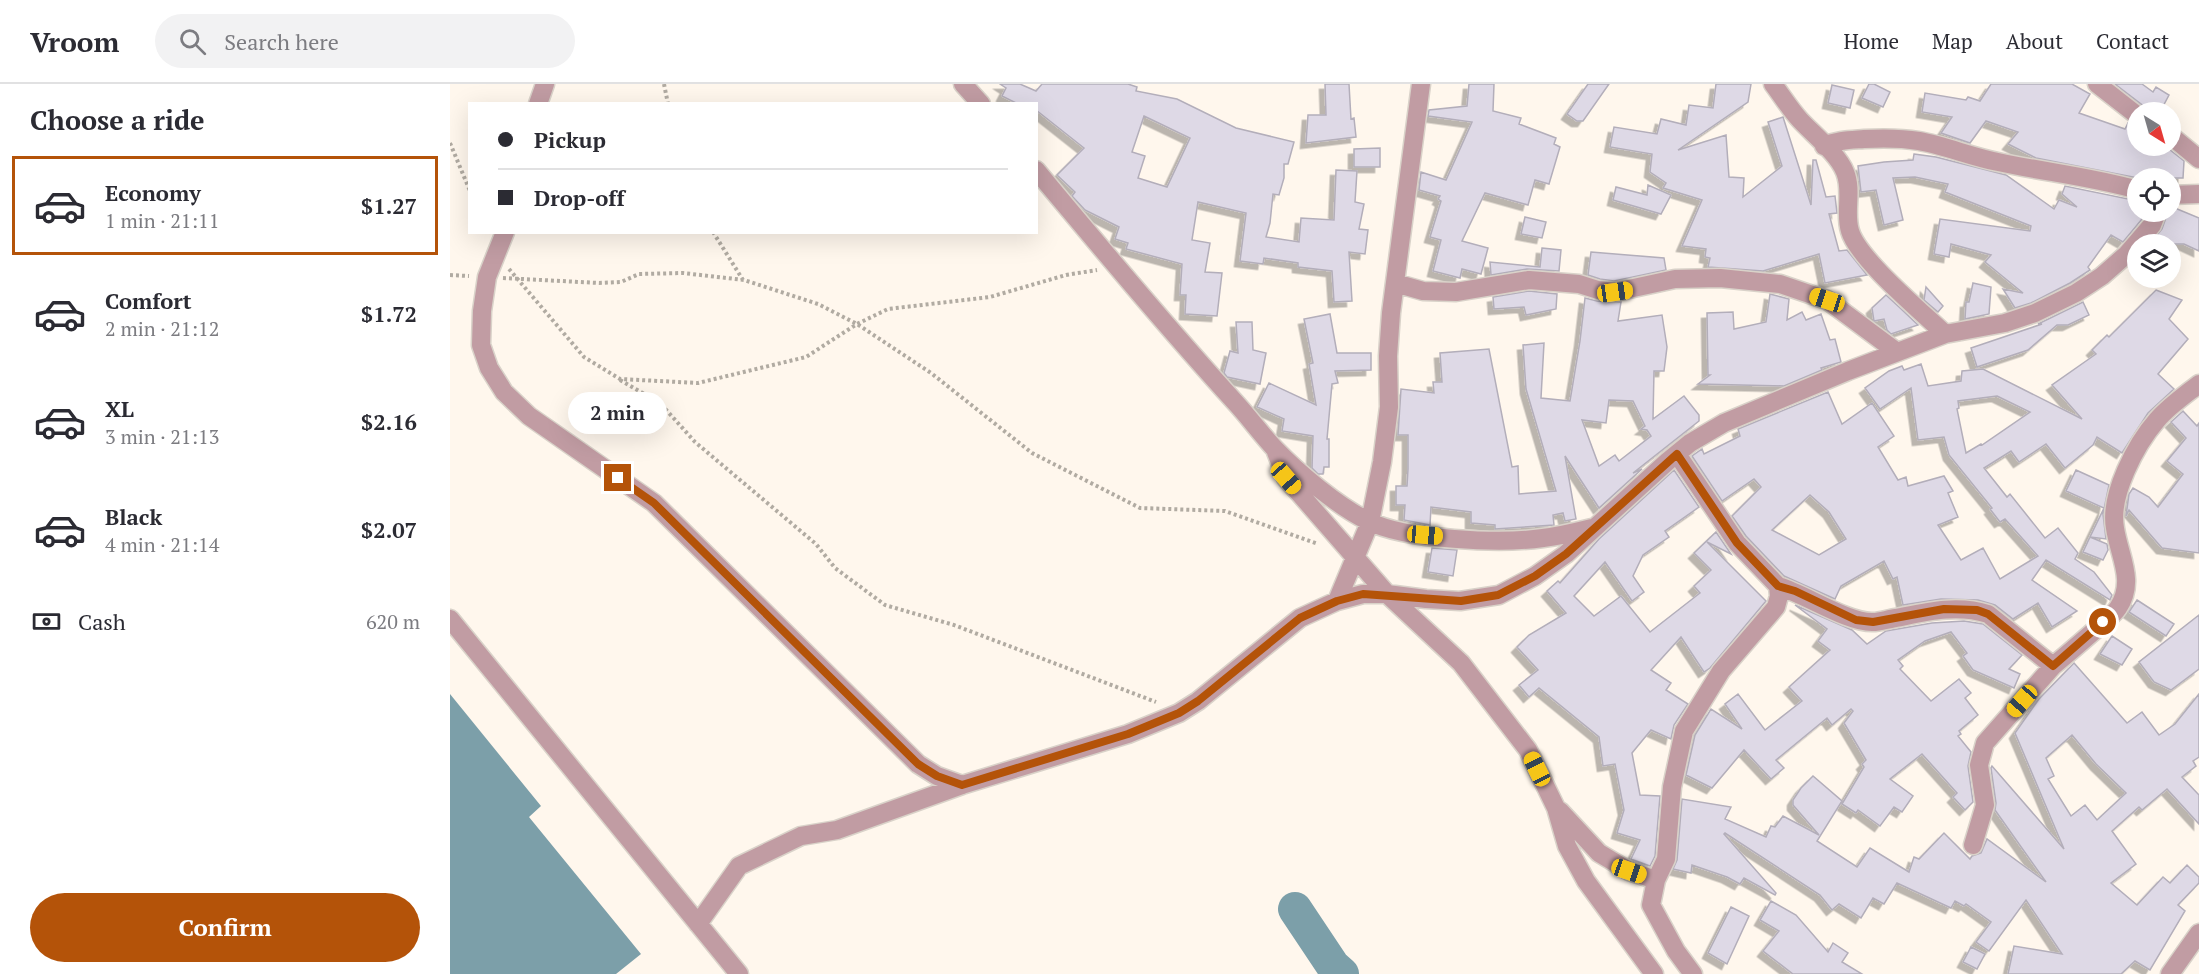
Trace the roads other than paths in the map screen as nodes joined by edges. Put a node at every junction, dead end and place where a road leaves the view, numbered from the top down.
1 (545, 84) edge
2 (963, 84) edge
3 (1421, 84) edge
4 (1773, 84) edge
5 (2097, 84) edge
6 (539, 102) edge
7 (979, 102) edge
8 (2127, 107) edge
9 (2181, 144) edge
10 (1824, 146) junction
11 (2199, 159) edge
12 (1038, 172) edge
13 (2127, 187) edge
14 (2199, 194) edge
15 (2181, 195) edge
16 (2153, 222) edge
17 (504, 234) edge
18 (1395, 283) junction
19 (1945, 334) junction
20 (1898, 352) junction
21 (2199, 384) edge
22 (1275, 449) junction
23 (1677, 454) junction
24 (1370, 522) junction
25 (1594, 527) junction
26 (1355, 557) junction
27 (1778, 586) junction
28 (1387, 594) junction
29 (1337, 601) junction
30 (450, 619) edge
31 (2053, 666) junction
32 (962, 785) junction
33 (1556, 808) junction
34 (1973, 845) dead end
35 (1656, 880) junction
36 (698, 924) junction
37 (2199, 933) edge
38 (740, 974) edge
39 (1654, 974) edge
40 (1693, 974) edge
41 (2170, 974) edge

1 - 6 street
2 - 7 street
3 - 18 street
4 - 10 street
5 - 8 street
9 - 11 street
10 - 13 street
10 - 19 street
12 - 22 street
14 - 15 street
16 - 19 street
17 - 32 street
18 - 20 street
18 - 24 street
19 - 20 street
20 - 23 street
21 - 31 street
22 - 24 street
22 - 26 street
23 - 25 street
23 - 27 street
24 - 25 street
24 - 26 street
25 - 28 street
26 - 28 street
26 - 29 street
27 - 31 street
27 - 35 street
28 - 29 street
28 - 33 street
29 - 32 street
30 - 36 street
31 - 34 street
32 - 36 street
33 - 35 street
33 - 39 street
35 - 40 street
36 - 38 street
37 - 41 street

